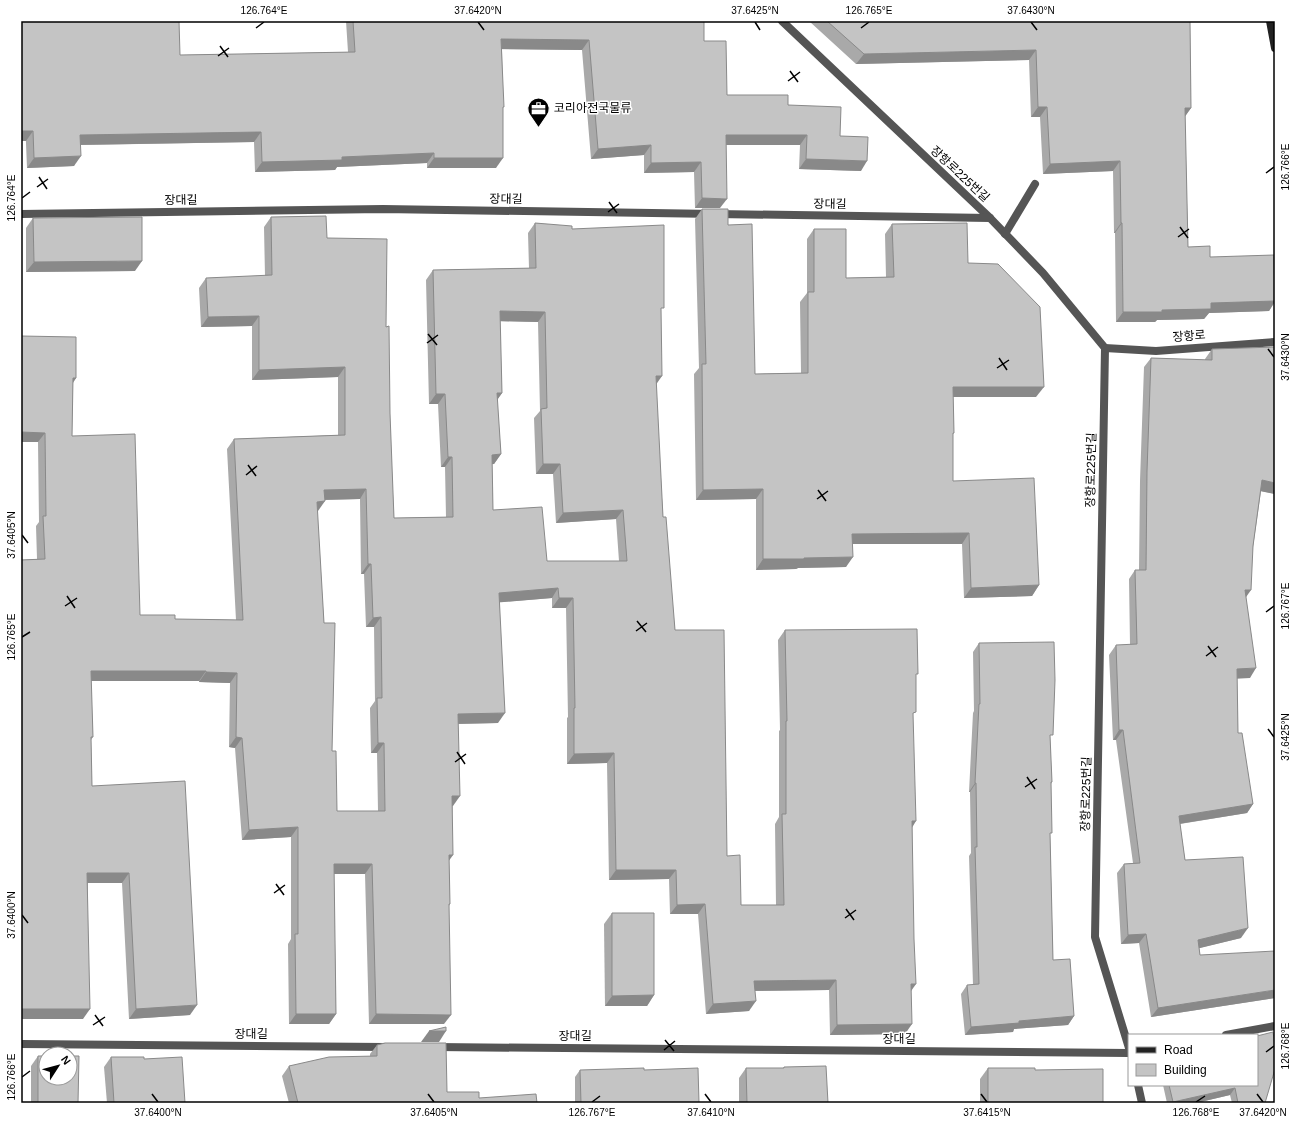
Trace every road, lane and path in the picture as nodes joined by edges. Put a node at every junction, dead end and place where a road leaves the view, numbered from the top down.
1 (782, 21) edge
2 (1270, 21) edge
3 (1275, 48) edge
4 (1035, 184) dead end
5 (21, 214) edge
6 (990, 218) junction
7 (1005, 234) junction
8 (1275, 342) edge
9 (1105, 348) junction
10 (1275, 1026) edge
11 (1231, 1034) edge
12 (21, 1044) edge
13 (1128, 1045) edge
14 (396, 1047) edge
15 (428, 1047) edge
16 (1128, 1053) edge
17 (1138, 1086) edge
18 (1142, 1103) edge

1 - 6 street, 장항로225번길
2 - 3 main road
4 - 7 street
5 - 6 street, 장대길
6 - 7 street, 장항로225번길
7 - 9 street, 장항로225번길
8 - 9 street, 장항로
9 - 13 street, 장항로225번길
10 - 11 street
12 - 14 street, 장대길
15 - 16 street, 장대길
17 - 18 street

